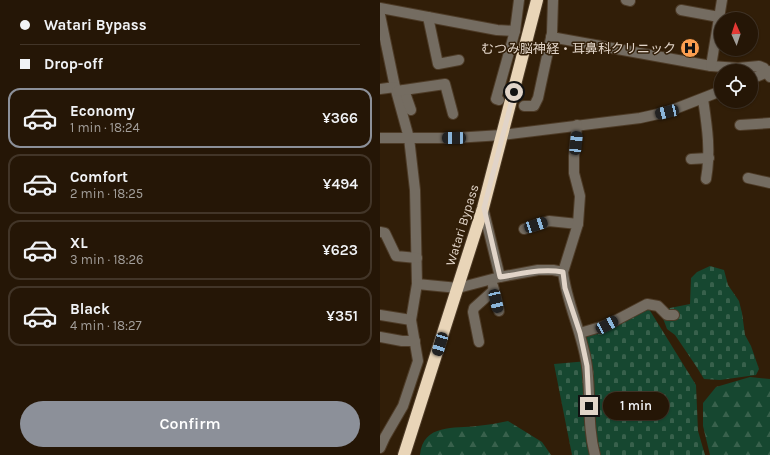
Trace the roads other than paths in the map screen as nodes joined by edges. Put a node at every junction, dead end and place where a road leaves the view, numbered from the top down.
1 (519, 0) edge
2 (537, 0) edge
3 (553, 0) edge
4 (722, 0) edge
5 (380, 8) edge
6 (681, 10) dead end
7 (721, 12) edge
8 (380, 15) edge
9 (428, 17) junction
10 (714, 18) edge
11 (515, 31) junction
12 (551, 37) junction
13 (383, 47) edge
14 (714, 50) edge
15 (459, 60) dead end
16 (711, 66) junction
17 (769, 73) edge
18 (758, 77) edge
19 (380, 89) edge
20 (399, 89) junction
21 (714, 94) edge
22 (703, 99) junction
23 (499, 100) dead end
24 (524, 106) dead end
25 (411, 110) dead end
26 (453, 114) dead end
27 (770, 123) edge
28 (578, 125) junction
29 (740, 125) dead end
30 (502, 135) junction
31 (380, 138) edge
32 (409, 138) junction
33 (709, 158) junction
34 (691, 159) dead end
35 (748, 178) dead end
36 (706, 179) dead end
37 (770, 183) edge
38 (484, 208) junction
39 (578, 224) junction
40 (524, 229) dead end
41 (380, 232) edge
42 (416, 258) junction
43 (563, 272) junction
44 (495, 283) junction
45 (417, 284) junction
46 (458, 288) junction
47 (499, 311) dead end
48 (380, 315) edge
49 (674, 315) dead end
50 (410, 320) junction
51 (580, 333) junction
52 (380, 338) edge
53 (415, 341) junction
54 (479, 342) dead end
55 (380, 448) edge
56 (404, 455) edge
57 (595, 455) edge

1 - 11 street
2 - 30 highway, Watari Bypass
3 - 12 street
4 - 7 street
5 - 9 street
6 - 10 street
8 - 13 street
9 - 11 street
9 - 15 street
11 - 23 street
12 - 16 street
12 - 24 street
13 - 20 street
14 - 16 street
16 - 17 street
17 - 18 street
19 - 20 street
20 - 25 street
20 - 26 street
20 - 32 street
21 - 22 street
22 - 28 street
22 - 33 street
27 - 29 street
28 - 30 street
28 - 39 street
30 - 32 street
30 - 38 highway, Watari Bypass
31 - 32 street
32 - 42 street
33 - 34 street
33 - 36 street
35 - 37 street
38 - 44 street
38 - 46 highway, Watari Bypass
39 - 40 street
39 - 43 street
41 - 42 street
42 - 45 street
43 - 44 street
43 - 51 street
44 - 46 street
44 - 47 street
44 - 54 street
45 - 46 street
45 - 50 street
46 - 56 highway, Watari Bypass
48 - 50 street
49 - 51 street
50 - 53 street
51 - 57 street
52 - 53 street
53 - 55 street

